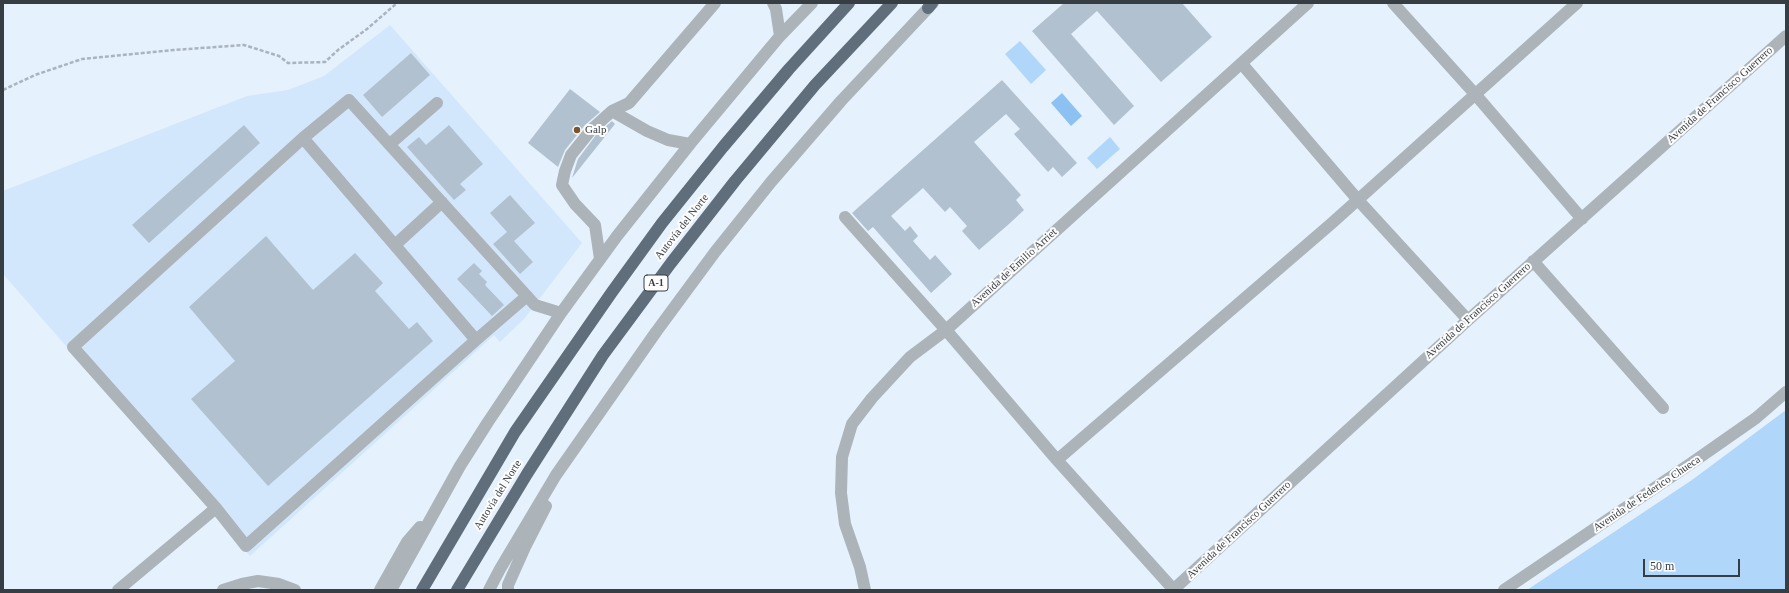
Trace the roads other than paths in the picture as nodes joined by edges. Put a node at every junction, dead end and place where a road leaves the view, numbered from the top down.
1 (715, 3) edge
2 (773, 3) edge
3 (799, 3) edge
4 (812, 3) edge
5 (849, 3) edge
6 (892, 3) edge
7 (1394, 3) edge
8 (1577, 3) edge
9 (931, 5) edge
10 (1302, 5) edge
11 (796, 20) junction
12 (780, 36) junction
13 (1786, 36) edge
14 (1242, 64) junction
15 (1475, 94) junction
16 (437, 104) dead end
17 (612, 111) junction
18 (303, 138) junction
19 (390, 144) junction
20 (690, 144) junction
21 (1358, 200) junction
22 (442, 202) junction
23 (845, 216) dead end
24 (1582, 218) junction
25 (395, 245) junction
26 (600, 259) junction
27 (1533, 262) junction
28 (527, 296) junction
29 (561, 313) junction
30 (1468, 320) junction
31 (946, 330) junction
32 (476, 340) junction
33 (1786, 392) edge
34 (1662, 408) dead end
35 (600, 413) junction
36 (1057, 460) junction
37 (216, 508) junction
38 (436, 508) junction
39 (860, 567) junction
40 (118, 590) edge
41 (224, 590) edge
42 (295, 590) edge
43 (380, 590) edge
44 (391, 590) edge
45 (422, 590) edge
46 (457, 590) edge
47 (489, 590) edge
48 (508, 590) edge
49 (865, 590) edge
50 (874, 590) edge
51 (1174, 590) edge
52 (1504, 590) edge

1 - 17 street
2 - 12 street
3 - 11 street
4 - 11 street
5 - 45 highway, Autovía del Norte / A-1
6 - 46 highway, Autovía del Norte / A-1
7 - 15 street
8 - 15 street
9 - 35 street
10 - 14 street, Avenida de Emilio Arriet
11 - 12 street
12 - 20 street
13 - 24 street, Avenida de Francisco Guerrero
14 - 21 street
14 - 31 street, Avenida de Emilio Arriet
15 - 21 street
15 - 24 street
16 - 19 street
17 - 20 street
17 - 26 street
18 - 19 street
18 - 25 street
18 - 37 street
19 - 22 street
20 - 26 street
21 - 30 street
21 - 36 street
22 - 25 street
22 - 28 street
23 - 31 street
24 - 27 street, Avenida de Francisco Guerrero
25 - 32 street
26 - 29 street
27 - 30 street, Avenida de Francisco Guerrero
27 - 34 street
28 - 29 street
28 - 32 street
29 - 38 street
30 - 51 street, Avenida de Francisco Guerrero
31 - 36 street
31 - 39 street, Avenida de Emilio Arriet
32 - 37 street
33 - 52 street, Avenida de Federico Chueca
35 - 47 street
35 - 48 street
36 - 51 street
37 - 40 street
38 - 43 street
38 - 44 street
39 - 49 street, Avenida de Emilio Arriet
39 - 50 street
41 - 42 street

